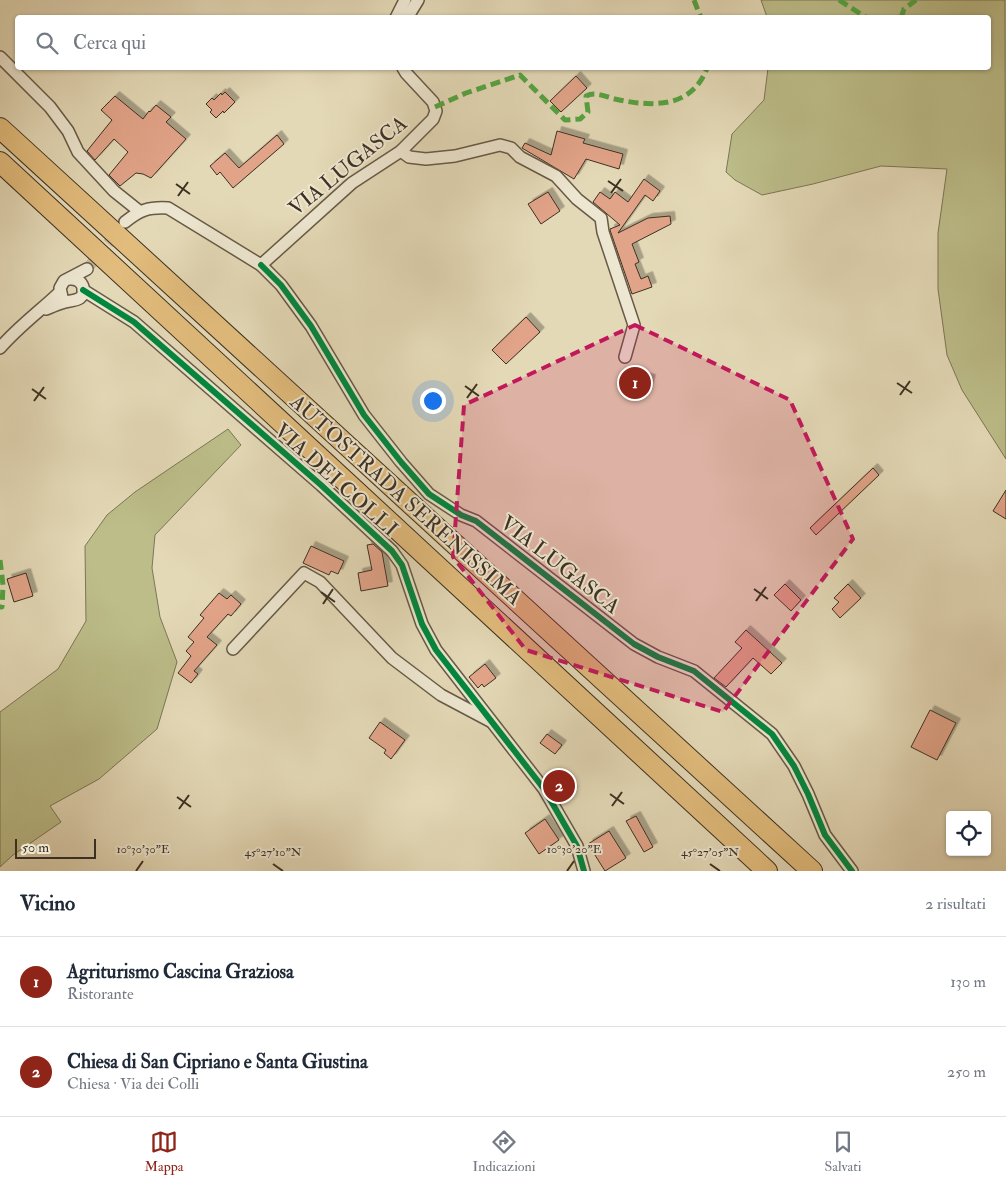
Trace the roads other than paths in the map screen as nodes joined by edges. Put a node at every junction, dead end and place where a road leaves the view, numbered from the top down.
1 (405, 0) edge
2 (418, 0) edge
3 (398, 15) edge
4 (409, 15) edge
5 (0, 56) edge
6 (404, 70) edge
7 (0, 128) edge
8 (401, 151) junction
9 (0, 162) edge
10 (139, 211) junction
11 (125, 222) tunnel mouth
12 (261, 265) junction
13 (0, 348) edge
14 (626, 357) dead end
15 (233, 649) dead end
16 (493, 723) junction
17 (584, 871) edge
18 (767, 871) edge
19 (812, 871) edge
20 (852, 871) edge

1 - 3 street
2 - 4 street
5 - 10 street
6 - 8 street, VIA LUGASCA
7 - 19 highway, AUTOSTRADA SERENISSIMA
8 - 12 street, VIA LUGASCA
8 - 14 street
9 - 18 highway, AUTOSTRADA SERENISSIMA
10 - 11 street
10 - 12 street, VIA LUGASCA
12 - 20 street, VIA LUGASCA
13 - 16 street, VIA DEI COLLI
15 - 16 street
16 - 17 street, VIA DEI COLLI

